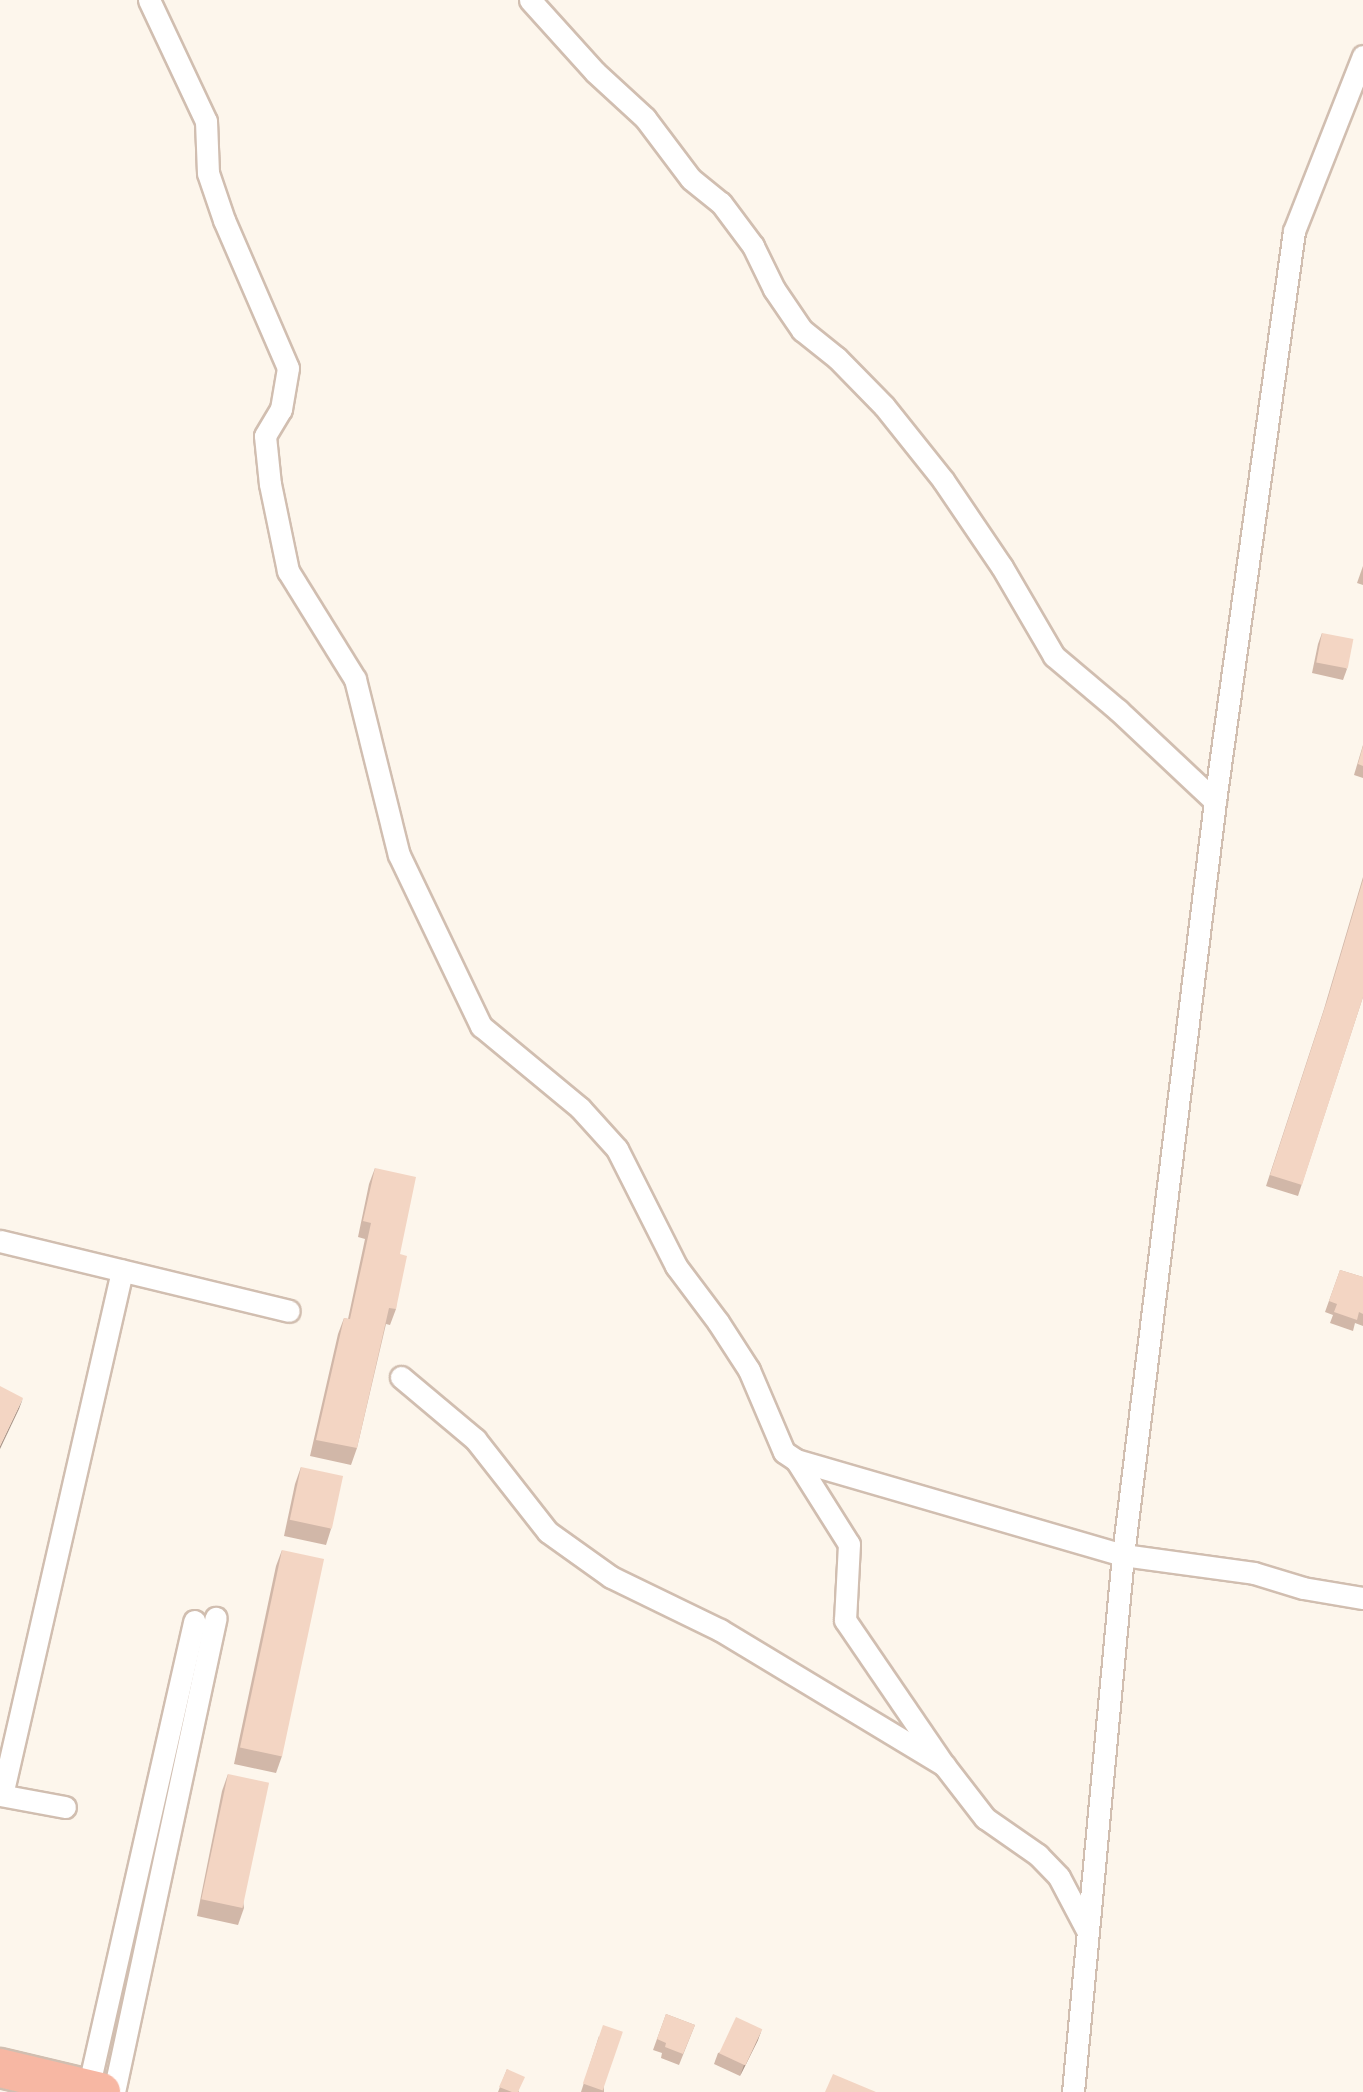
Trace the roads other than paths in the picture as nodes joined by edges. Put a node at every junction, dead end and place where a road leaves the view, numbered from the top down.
1 (149, 0) edge
2 (530, 0) edge
3 (1363, 57) edge
4 (1215, 801) junction
5 (0, 1241) edge
6 (122, 1271) junction
7 (289, 1311) dead end
8 (401, 1377) dead end
9 (796, 1460) junction
10 (1123, 1555) junction
11 (1363, 1598) edge
12 (216, 1618) dead end
13 (194, 1621) dead end
14 (944, 1765) junction
15 (1, 1795) edge
16 (65, 1807) dead end
17 (1088, 1932) junction
18 (0, 2068) edge
19 (101, 2091) edge
20 (1073, 2092) edge

1 - 9 street
2 - 4 street
3 - 4 street
4 - 10 street
5 - 6 street
6 - 7 street
6 - 15 street
8 - 14 street
9 - 10 street
9 - 14 street
10 - 11 street
10 - 17 street
12 - 19 street
13 - 19 street
14 - 17 street
15 - 16 street
17 - 20 street
18 - 19 highway

